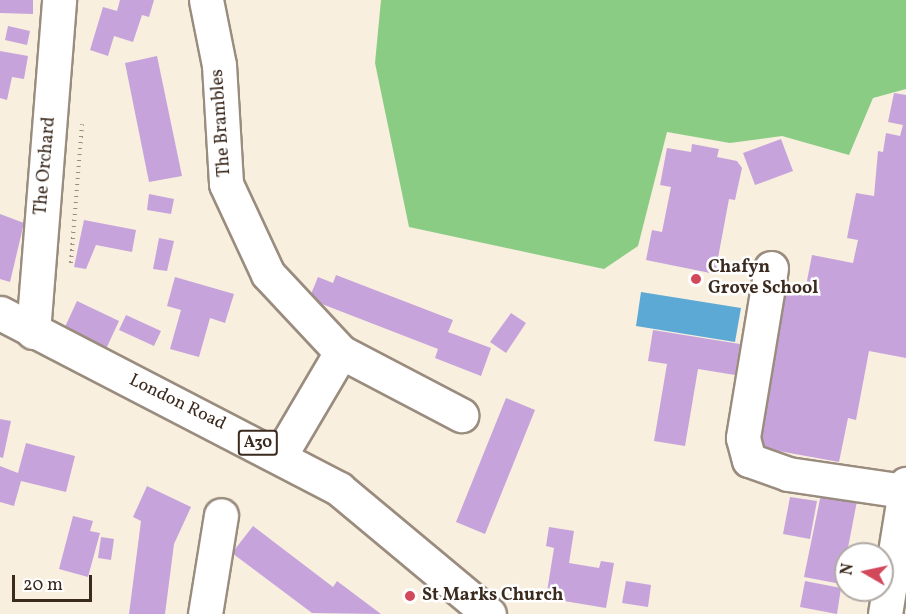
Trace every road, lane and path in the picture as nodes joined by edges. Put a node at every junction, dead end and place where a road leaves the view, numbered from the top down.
1 (59, 0) edge
2 (206, 0) edge
3 (771, 268) dead end
4 (0, 313) edge
5 (33, 332) junction
6 (341, 352) junction
7 (460, 415) dead end
8 (280, 454) junction
9 (904, 487) edge
10 (221, 514) dead end
11 (205, 614) edge
12 (489, 614) edge
13 (885, 614) edge

1 - 5 main road, The Orchard
2 - 6 main road, The Brambles
3 - 9 main road
4 - 5 main road, London Road / A30
5 - 8 main road, London Road / A30
6 - 7 main road, The Brambles
6 - 8 main road
8 - 12 main road, London Road / A30
9 - 13 main road
10 - 11 main road

